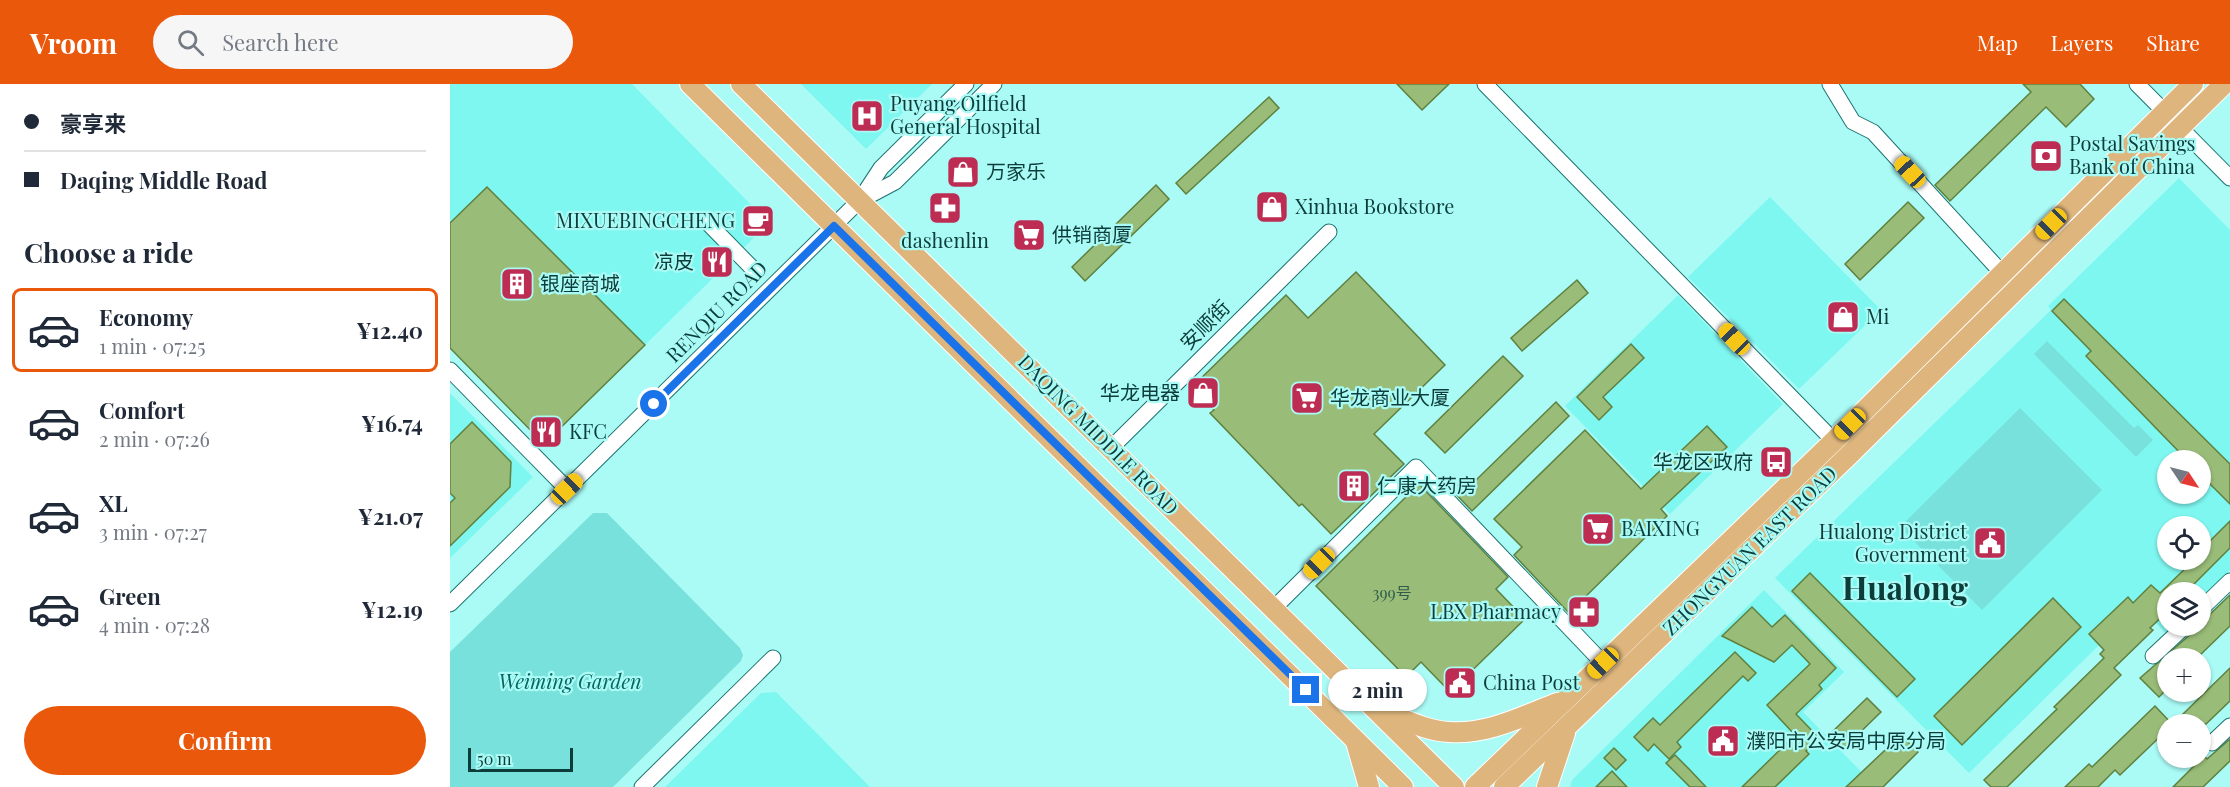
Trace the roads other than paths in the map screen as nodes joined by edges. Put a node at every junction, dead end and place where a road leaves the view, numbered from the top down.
1 (690, 84) edge
2 (741, 84) edge
3 (966, 84) edge
4 (994, 84) edge
5 (1485, 84) edge
6 (1830, 84) edge
7 (2137, 84) edge
8 (2193, 84) edge
9 (2224, 84) edge
10 (2165, 112) junction
11 (2180, 127) junction
12 (2230, 178) edge
13 (860, 201) junction
14 (707, 222) dead end
15 (834, 226) junction
16 (1329, 232) dead end
17 (755, 271) dead end
18 (2002, 273) junction
19 (450, 370) edge
20 (1833, 441) junction
21 (1111, 448) junction
22 (567, 489) junction
23 (2230, 581) edge
24 (2211, 599) edge
25 (450, 604) edge
26 (1274, 608) junction
27 (2174, 636) edge
28 (2153, 656) dead end
29 (773, 658) dead end
30 (1603, 663) junction
31 (1566, 700) junction
32 (1374, 707) junction
33 (2230, 726) edge
34 (1567, 727) junction
35 (1356, 740) junction
36 (2212, 743) dead end
37 (642, 787) edge
38 (1368, 787) edge
39 (1404, 787) edge
40 (1454, 787) edge
41 (1475, 787) edge
42 (1504, 787) edge
43 (1547, 787) edge

1 - 15 main road, DAQING MIDDLE ROAD
2 - 13 main road, DAQING MIDDLE ROAD
3 - 13 street, RENQIU ROAD
4 - 13 street, RENQIU ROAD
5 - 20 street
6 - 18 street
7 - 10 street
8 - 10 main road, ZHONGYUAN EAST ROAD
9 - 11 main road, ZHONGYUAN EAST ROAD
10 - 11 street
10 - 18 main road, ZHONGYUAN EAST ROAD
11 - 12 street
11 - 34 main road, ZHONGYUAN EAST ROAD
13 - 15 street, RENQIU ROAD
13 - 21 main road, DAQING MIDDLE ROAD
14 - 17 street
15 - 22 street, RENQIU ROAD
15 - 35 main road, DAQING MIDDLE ROAD
16 - 21 street, 安顺街
18 - 20 main road, ZHONGYUAN EAST ROAD
19 - 22 street
20 - 30 main road, ZHONGYUAN EAST ROAD
21 - 26 main road, DAQING MIDDLE ROAD
22 - 25 street, RENQIU ROAD
23 - 24 street
26 - 30 street
26 - 32 main road, DAQING MIDDLE ROAD
27 - 28 street
29 - 37 street
30 - 31 main road, ZHONGYUAN EAST ROAD
31 - 32 main road
31 - 41 main road, ZHONGYUAN EAST ROAD
32 - 40 main road, DAQING MIDDLE ROAD
33 - 36 street
34 - 42 main road, ZHONGYUAN EAST ROAD
34 - 43 main road
35 - 38 main road
35 - 39 main road, DAQING MIDDLE ROAD

